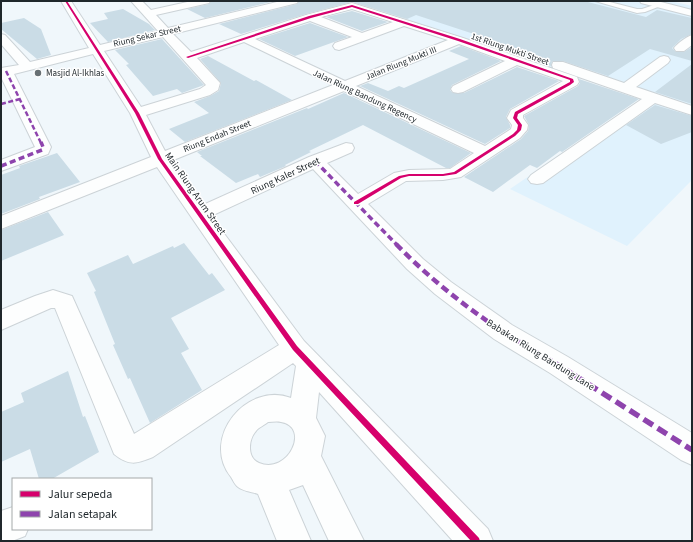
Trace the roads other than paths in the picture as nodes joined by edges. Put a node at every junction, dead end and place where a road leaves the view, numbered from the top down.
1 (66, 1) edge
2 (136, 1) edge
3 (205, 1) edge
4 (293, 1) edge
5 (361, 1) edge
6 (598, 1) edge
7 (645, 1) edge
8 (678, 1) edge
9 (271, 3) edge
10 (692, 4) edge
11 (660, 5) junction
12 (692, 12) edge
13 (148, 14) junction
14 (310, 17) junction
15 (404, 22) junction
16 (164, 32) junction
17 (361, 37) junction
18 (244, 38) junction
19 (692, 39) edge
20 (459, 40) junction
21 (3, 41) edge
22 (339, 46) dead end
23 (96, 48) junction
24 (680, 48) dead end
25 (187, 57) junction
26 (516, 60) junction
27 (664, 60) dead end
28 (27, 66) junction
29 (4, 72) edge
30 (344, 86) junction
31 (626, 88) junction
32 (458, 89) dead end
33 (654, 98) junction
34 (20, 99) junction
35 (1, 104) edge
36 (692, 111) edge
37 (137, 113) junction
38 (346, 148) dead end
39 (486, 153) junction
40 (160, 159) junction
41 (315, 161) junction
42 (1, 166) edge
43 (537, 180) dead end
44 (356, 203) junction
45 (200, 214) junction
46 (1, 223) edge
47 (1, 320) edge
48 (302, 356) junction
49 (217, 399) junction
50 (302, 418) junction
51 (246, 421) junction
52 (692, 450) edge
53 (306, 457) junction
54 (269, 481) junction
55 (12, 524) edge
56 (1, 528) edge
57 (287, 538) edge
58 (347, 541) edge
59 (476, 541) edge

1 - 23 street, Main Riung Arum Street
2 - 13 street
3 - 13 street
4 - 9 street, Riung Sekar Street
5 - 31 street
6 - 11 lane
7 - 11 street
8 - 10 street
9 - 16 street, Riung Sekar Street
11 - 12 street
13 - 16 street
14 - 15 street, 1st Riung Mukti Street
14 - 17 street
14 - 18 street, 1st Riung Mukti Street
15 - 17 street
15 - 20 street, 1st Riung Mukti Street
16 - 23 street, Riung Sekar Street
16 - 25 street
17 - 22 street
18 - 25 street, 1st Riung Mukti Street
18 - 30 street, Jalan Riung Bandung Regency
19 - 24 street
20 - 26 street, 1st Riung Mukti Street
20 - 30 street, Jalan Riung Mukti III
21 - 28 street
23 - 28 street, Riung Sekar Street
23 - 37 street, Main Riung Arum Street
25 - 37 street
26 - 32 street
26 - 39 street, 1st Riung Mukti Street
27 - 31 street
28 - 29 street, Riung Sekar Street
29 - 34 street
30 - 39 street, Jalan Riung Bandung Regency
30 - 40 street, Riung Endah Street
31 - 33 street
33 - 36 street
33 - 43 street
34 - 35 street
34 - 42 street
37 - 40 street, Main Riung Arum Street
38 - 41 street, Riung Kaler Street
39 - 44 street, 1st Riung Mukti Street
40 - 45 street, Main Riung Arum Street
40 - 46 street, Riung Endah Street
41 - 44 street, Babakan Riung Bandung Lane
41 - 45 street, Riung Kaler Street
44 - 52 street, Babakan Riung Bandung Lane
45 - 48 street, Main Riung Arum Street
47 - 49 street
48 - 49 street
48 - 50 street
48 - 59 street, Main Riung Arum Street
49 - 51 street
50 - 51 street
50 - 53 street
51 - 54 street
53 - 54 street
53 - 58 street
54 - 57 street
55 - 56 street

